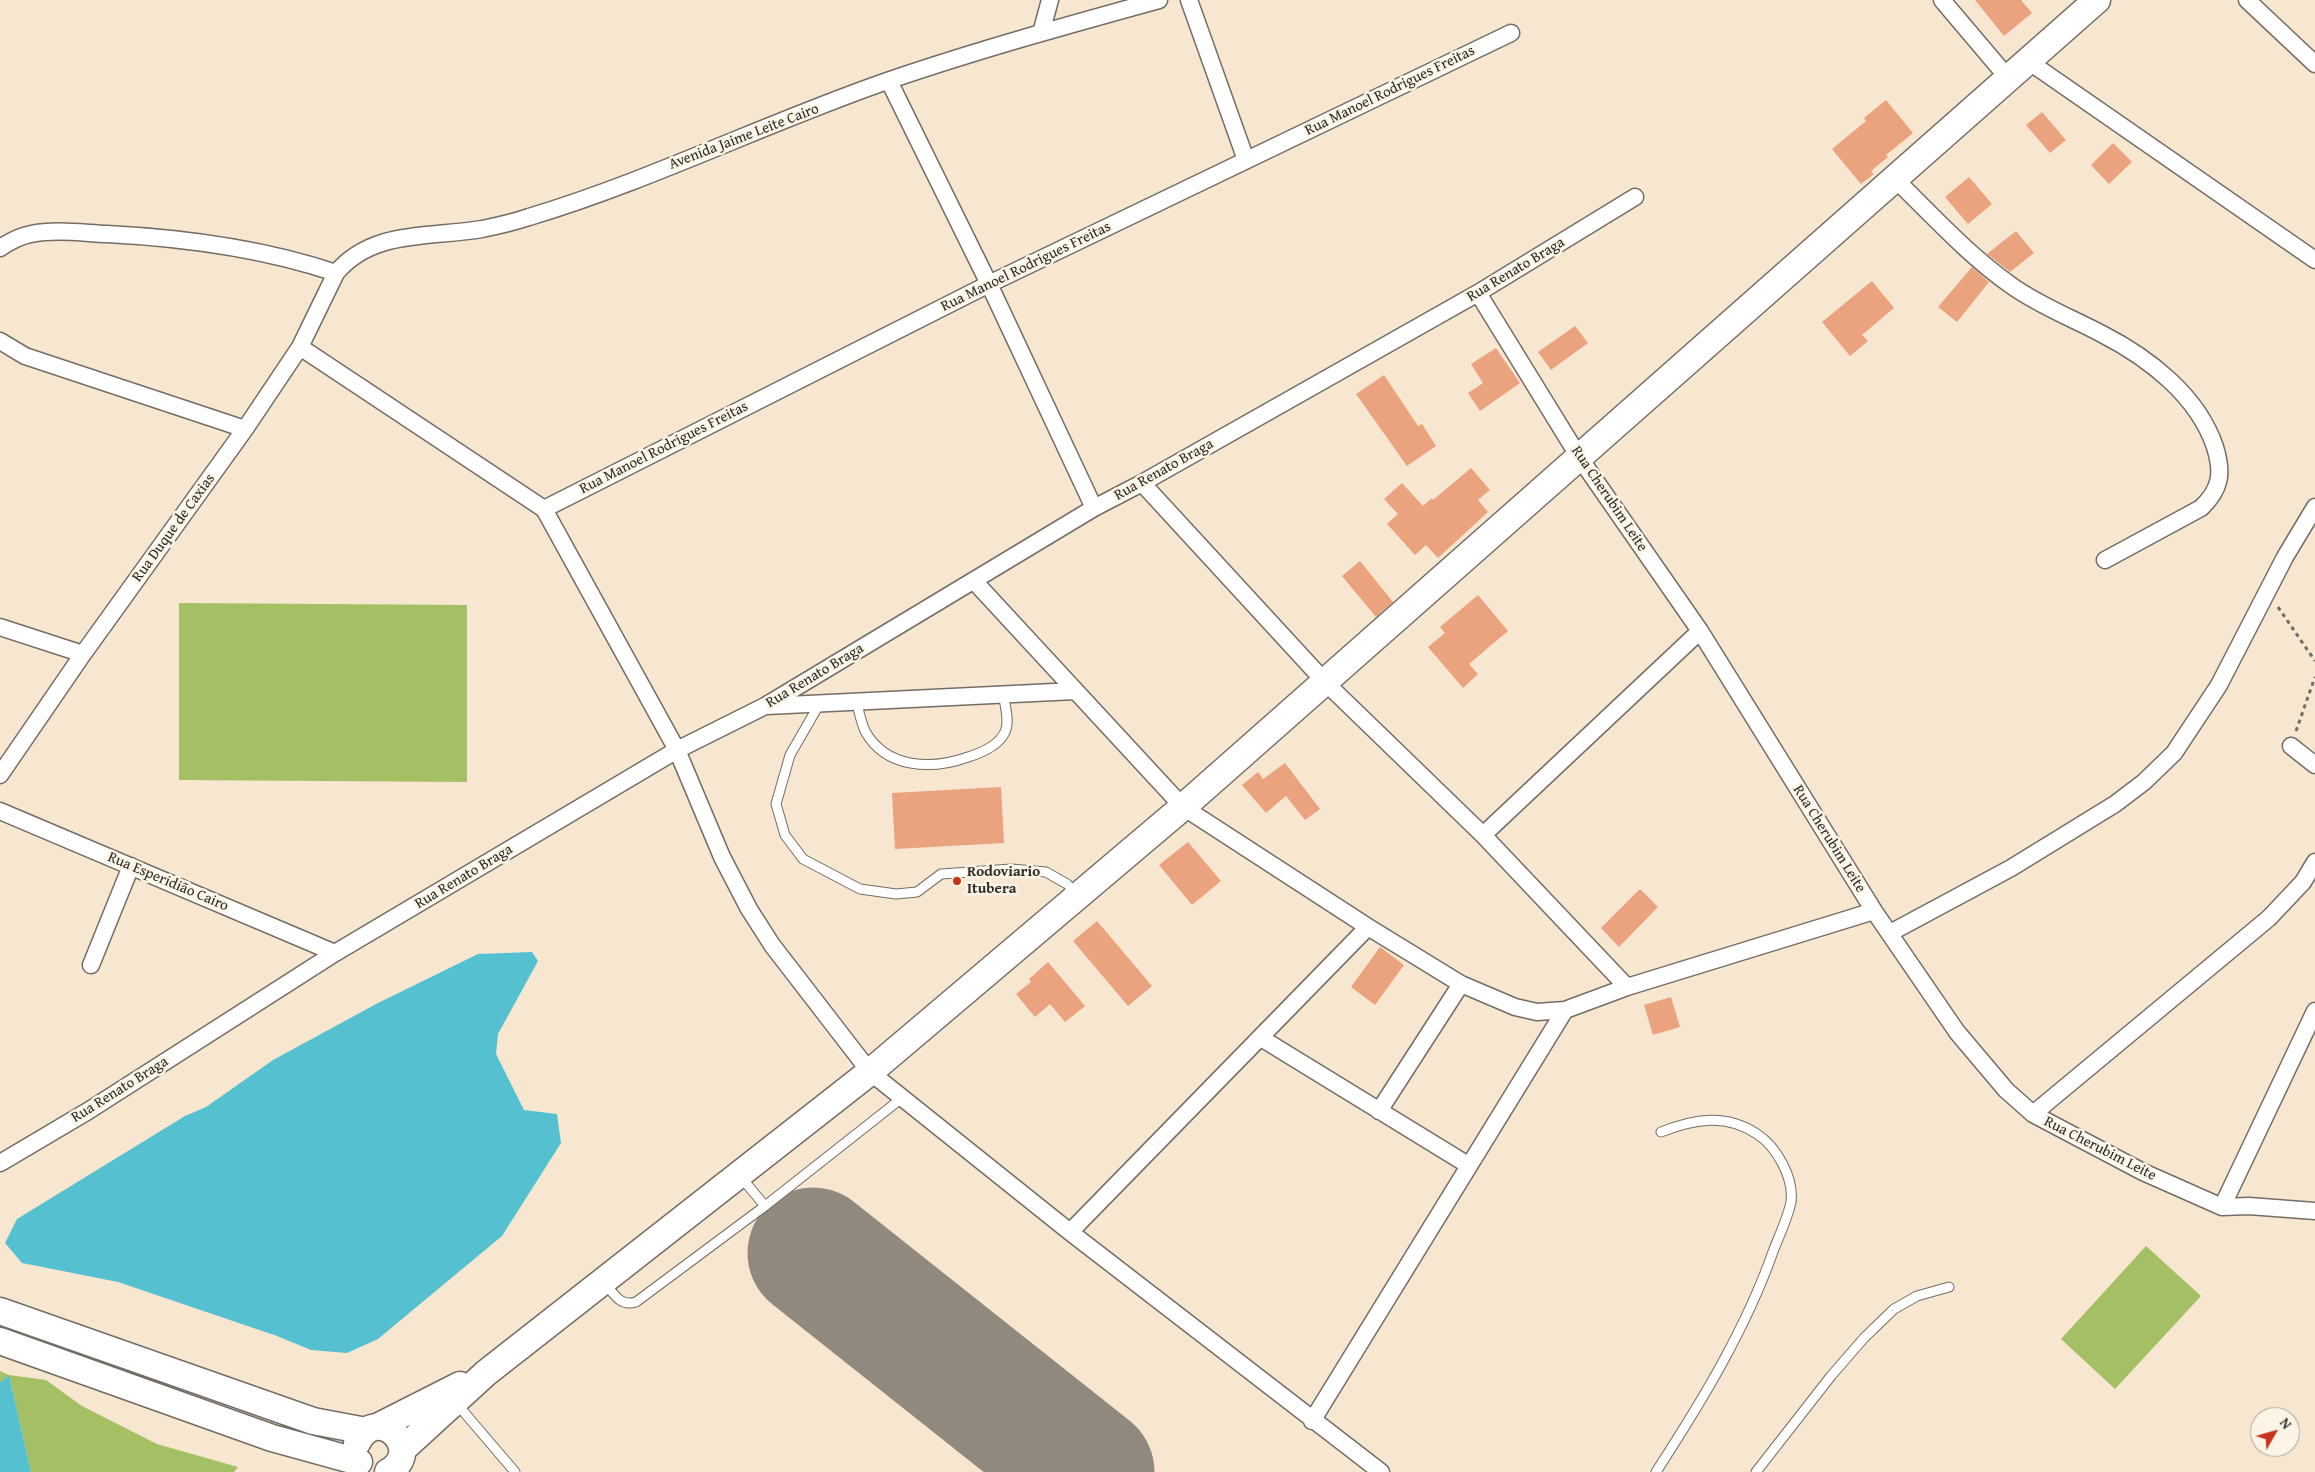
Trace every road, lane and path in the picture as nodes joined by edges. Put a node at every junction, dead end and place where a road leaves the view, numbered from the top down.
1 (1050, 0) edge
2 (1158, 0) edge
3 (1189, 0) edge
4 (1942, 0) edge
5 (2097, 0) edge
6 (2247, 0) edge
7 (1041, 33) junction
8 (1511, 33) dead end
9 (2028, 61) junction
10 (2315, 64) edge
11 (2008, 78) junction
12 (889, 81) junction
13 (1246, 160) junction
14 (1894, 178) junction
15 (1635, 197) dead end
16 (0, 248) edge
17 (2315, 260) edge
18 (336, 273) junction
19 (990, 284) junction
20 (1478, 293) junction
21 (0, 341) edge
22 (300, 347) junction
23 (245, 429) junction
24 (1580, 457) junction
25 (1142, 483) junction
26 (2315, 507) edge
27 (1094, 508) junction
28 (544, 509) junction
29 (2105, 560) dead end
30 (974, 582) junction
31 (2266, 590) junction
32 (0, 627) edge
33 (1700, 631) junction
34 (83, 654) junction
35 (2315, 661) edge
36 (2315, 677) edge
37 (1326, 683) junction
38 (1075, 691) junction
39 (1003, 694) junction
40 (856, 701) junction
41 (820, 703) junction
42 (764, 706) junction
43 (2291, 746) joint
44 (677, 750) junction
45 (2315, 765) edge
46 (0, 775) edge
47 (1183, 807) junction
48 (0, 811) edge
49 (1483, 835) junction
50 (2315, 862) edge
51 (131, 866) junction
52 (1078, 895) junction
53 (1874, 911) junction
54 (1368, 928) junction
55 (1890, 933) junction
56 (335, 953) junction
57 (92, 964) dead end
58 (1460, 984) junction
59 (1627, 987) junction
60 (1565, 1010) junction
61 (2315, 1011) edge
62 (1261, 1038) junction
63 (870, 1072) junction
64 (902, 1098) junction
65 (1379, 1111) junction
66 (2033, 1114) junction
67 (1660, 1132) dead end
68 (0, 1162) edge
69 (1468, 1165) junction
70 (739, 1174) junction
71 (765, 1206) junction
72 (2222, 1207) junction
73 (2315, 1211) edge
74 (1070, 1232) junction
75 (603, 1281) junction
76 (1949, 1287) dead end
77 (0, 1311) edge
78 (0, 1341) edge
79 (486, 1373) junction
80 (455, 1402) junction
81 (1312, 1421) junction
82 (373, 1429) junction
83 (403, 1449) junction
84 (369, 1470) edge
85 (515, 1472) edge
86 (1381, 1472) edge
87 (1656, 1472) edge
88 (1756, 1472) edge

1 - 7 street
2 - 7 street, Avenida Jaime Leite Cairo
3 - 13 street
4 - 11 street
5 - 9 main road
6 - 10 street
7 - 12 street, Avenida Jaime Leite Cairo
8 - 13 street, Rua Manoel Rodrigues Freitas
9 - 11 main road
9 - 17 street
11 - 14 main road
12 - 18 street, Avenida Jaime Leite Cairo
12 - 19 street
13 - 19 street, Rua Manoel Rodrigues Freitas
14 - 24 main road
14 - 29 street
15 - 20 street, Rua Renato Braga
16 - 18 street
18 - 22 street, Rua Duque de Caxias
19 - 27 street
19 - 28 street, Rua Manoel Rodrigues Freitas
20 - 24 street, Rua Cherubim Leite
20 - 25 street, Rua Renato Braga
21 - 23 street
22 - 23 street, Rua Duque de Caxias
22 - 28 street
23 - 34 street, Rua Duque de Caxias
24 - 33 street, Rua Cherubim Leite
24 - 37 main road
25 - 27 street, Rua Renato Braga
25 - 37 street
26 - 31 street
27 - 30 street, Rua Renato Braga
28 - 44 street
30 - 38 street
30 - 42 street, Rua Renato Braga
31 - 35 path
31 - 55 street
32 - 34 street
33 - 49 street
33 - 53 street, Rua Cherubim Leite
34 - 46 street, Rua Duque de Caxias
36 - 43 path
37 - 47 main road
37 - 49 street
38 - 39 street
38 - 47 street
39 - 40 street
39 - 40 lane
40 - 41 street
41 - 42 street
41 - 52 lane
42 - 44 street, Rua Renato Braga
43 - 45 street
44 - 56 street, Rua Renato Braga
44 - 63 street
47 - 52 main road
47 - 54 street
48 - 51 street, Rua Esperidião Cairo
49 - 59 street
50 - 66 street
51 - 56 street, Rua Esperidião Cairo
51 - 57 street
52 - 63 main road
53 - 55 street, Rua Cherubim Leite
53 - 59 street
54 - 58 street
54 - 62 street
55 - 66 street, Rua Cherubim Leite
56 - 68 street, Rua Renato Braga
58 - 60 street
58 - 65 street
59 - 60 street
60 - 69 street
61 - 72 street
62 - 65 street
62 - 74 street
63 - 64 street
63 - 70 main road
64 - 71 lane
64 - 74 street
65 - 69 street
66 - 72 street, Rua Cherubim Leite
67 - 87 lane
69 - 81 street
70 - 71 lane
70 - 75 main road
71 - 75 lane
72 - 73 street, Rua Cherubim Leite
74 - 81 street
75 - 79 main road
76 - 88 lane
77 - 82 main road
78 - 84 main road
79 - 80 main road
79 - 82 main road
80 - 83 main road
80 - 85 lane
81 - 86 street
82 - 83 main road
82 - 84 main road
83 - 84 main road

